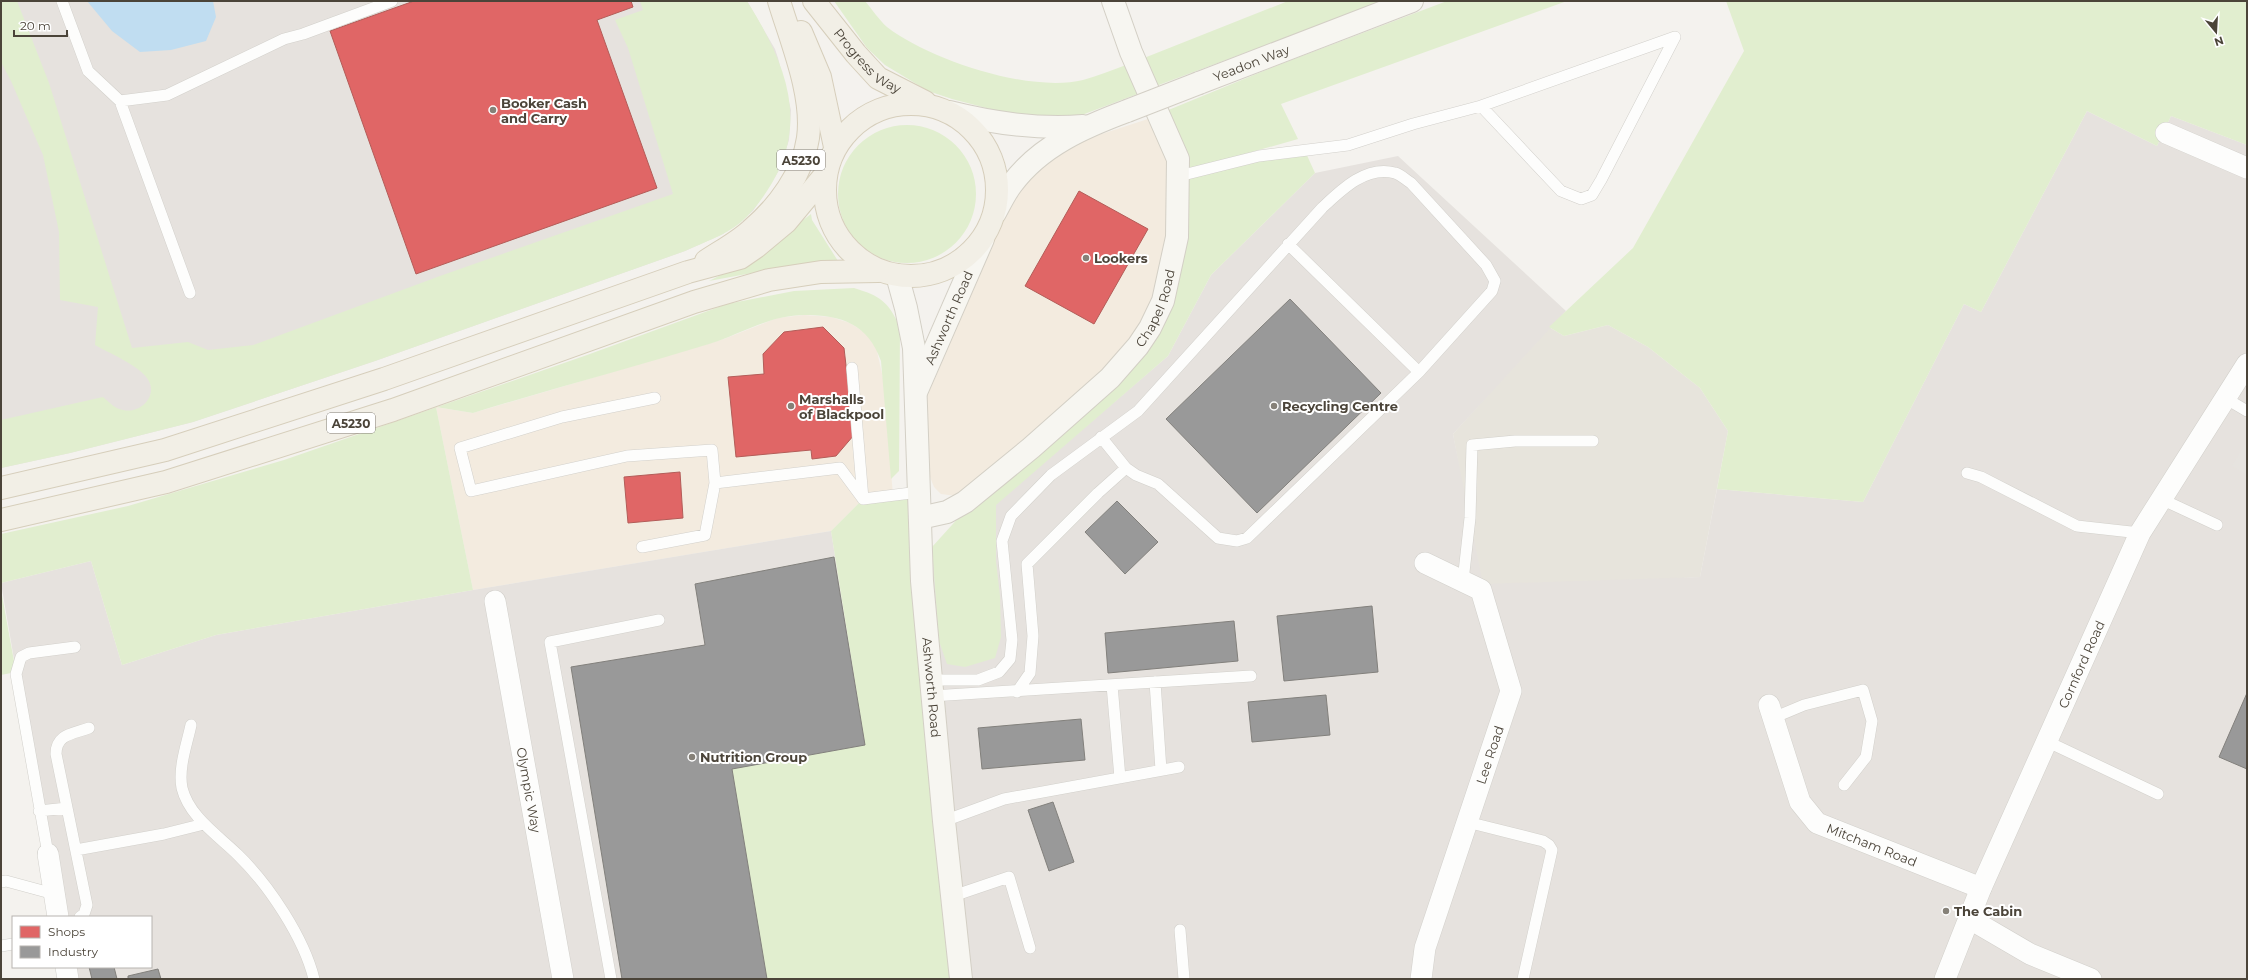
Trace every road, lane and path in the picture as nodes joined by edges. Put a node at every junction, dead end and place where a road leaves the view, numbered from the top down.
1 (62, 1) edge
2 (392, 1) edge
3 (779, 1) edge
4 (785, 1) edge
5 (814, 1) edge
6 (1113, 1) edge
7 (1412, 1) edge
8 (120, 101) junction
9 (1481, 106) junction
10 (941, 109) junction
11 (1090, 125) junction
12 (2166, 133) dead end
13 (835, 147) junction
14 (2247, 168) edge
15 (825, 175) junction
16 (1179, 176) junction
17 (995, 213) junction
18 (983, 239) junction
19 (1288, 244) junction
20 (688, 272) junction
21 (887, 273) junction
22 (190, 293) dead end
23 (2247, 364) edge
24 (852, 368) dead end
25 (1419, 372) junction
26 (915, 396) junction
27 (655, 398) dead end
28 (2225, 398) junction
29 (2247, 411) edge
30 (1101, 438) junction
31 (1593, 441) dead end
32 (1126, 468) junction
33 (1967, 473) dead end
34 (715, 484) junction
35 (1, 488) edge
36 (919, 492) junction
37 (863, 499) junction
38 (2161, 499) junction
39 (920, 518) junction
40 (1, 520) edge
41 (2217, 525) dead end
42 (2140, 533) junction
43 (642, 547) dead end
44 (1425, 563) dead end
45 (1463, 581) junction
46 (495, 601) dead end
47 (659, 620) dead end
48 (75, 647) dead end
49 (1251, 676) dead end
50 (1155, 682) junction
51 (1112, 685) junction
52 (931, 688) junction
53 (1017, 692) junction
54 (1771, 711) joint
55 (191, 725) dead end
56 (89, 728) dead end
57 (2046, 741) junction
58 (1178, 767) dead end
59 (1161, 770) junction
60 (1120, 778) junction
61 (1844, 785) dead end
62 (2158, 794) dead end
63 (67, 808) junction
64 (39, 811) junction
65 (944, 821) junction
66 (1467, 822) junction
67 (204, 824) junction
68 (76, 850) junction
69 (48, 854) joint
70 (1, 882) edge
71 (1981, 888) junction
72 (54, 894) junction
73 (953, 896) junction
74 (58, 916) edge
75 (81, 916) edge
76 (1970, 919) junction
77 (1180, 930) dead end
78 (12, 944) edge
79 (1, 946) edge
80 (1030, 948) dead end
81 (66, 968) edge
82 (68, 979) edge
83 (314, 979) edge
84 (563, 979) edge
85 (611, 979) edge
86 (961, 979) edge
87 (1184, 979) edge
88 (1421, 979) edge
89 (1523, 979) edge
90 (1945, 979) edge
91 (2091, 979) edge

1 - 8 lane
2 - 8 lane
3 - 20 main road, A5230
4 - 13 main road, A5230
5 - 10 main road, Progress Way / A5230
6 - 16 street, Chapel Road
7 - 11 street, Yeadon Way, bridge
8 - 22 lane
9 - 9 lane
9 - 16 lane
10 - 11 street, Yeadon Way
10 - 13 main road, A5230
10 - 17 main road, A5230
11 - 17 street, Yeadon Way
12 - 14 street
13 - 15 main road, A5230
15 - 20 main road, A5230
15 - 21 main road, A5230
16 - 39 street, Chapel Road
17 - 18 main road, A5230
18 - 21 main road, A5230
18 - 26 street, Ashworth Road
19 - 25 lane
19 - 25 lane
19 - 30 lane
20 - 35 main road, A5230
21 - 26 street, Ashworth Road
21 - 40 main road, A5230
23 - 28 street, Cornford Road
24 - 37 lane
25 - 32 lane
26 - 36 street, Ashworth Road
27 - 34 lane
28 - 29 lane
28 - 38 street, Cornford Road
30 - 32 lane
30 - 52 lane
31 - 45 lane
32 - 53 lane
33 - 42 lane
34 - 37 lane
34 - 43 lane
36 - 37 lane
36 - 39 street, Ashworth Road
38 - 41 lane
38 - 42 street, Cornford Road
39 - 52 street, Ashworth Road
42 - 57 street, Cornford Road
44 - 45 street, Lee Road
45 - 66 street, Lee Road
46 - 84 street, Olympic Way
47 - 85 lane
48 - 64 lane
49 - 50 lane
50 - 51 lane
50 - 59 lane
51 - 53 lane
51 - 60 lane
52 - 53 lane
52 - 65 street, Ashworth Road
54 - 61 lane
54 - 71 street, Mitcham Road
55 - 67 lane
56 - 63 lane
57 - 62 lane
57 - 71 street, Cornford Road
58 - 59 lane
59 - 60 lane
60 - 65 lane
63 - 64 lane
63 - 68 lane
64 - 69 lane
65 - 73 street, Ashworth Road
66 - 88 street, Lee Road
66 - 89 lane
67 - 68 lane
67 - 83 lane
68 - 75 lane
69 - 72 street
70 - 72 lane
71 - 76 street, Cornford Road
72 - 74 street
73 - 80 lane
73 - 86 street, Ashworth Road
76 - 90 street, Cornford Road
76 - 91 street
77 - 87 lane
78 - 79 lane
81 - 82 street

